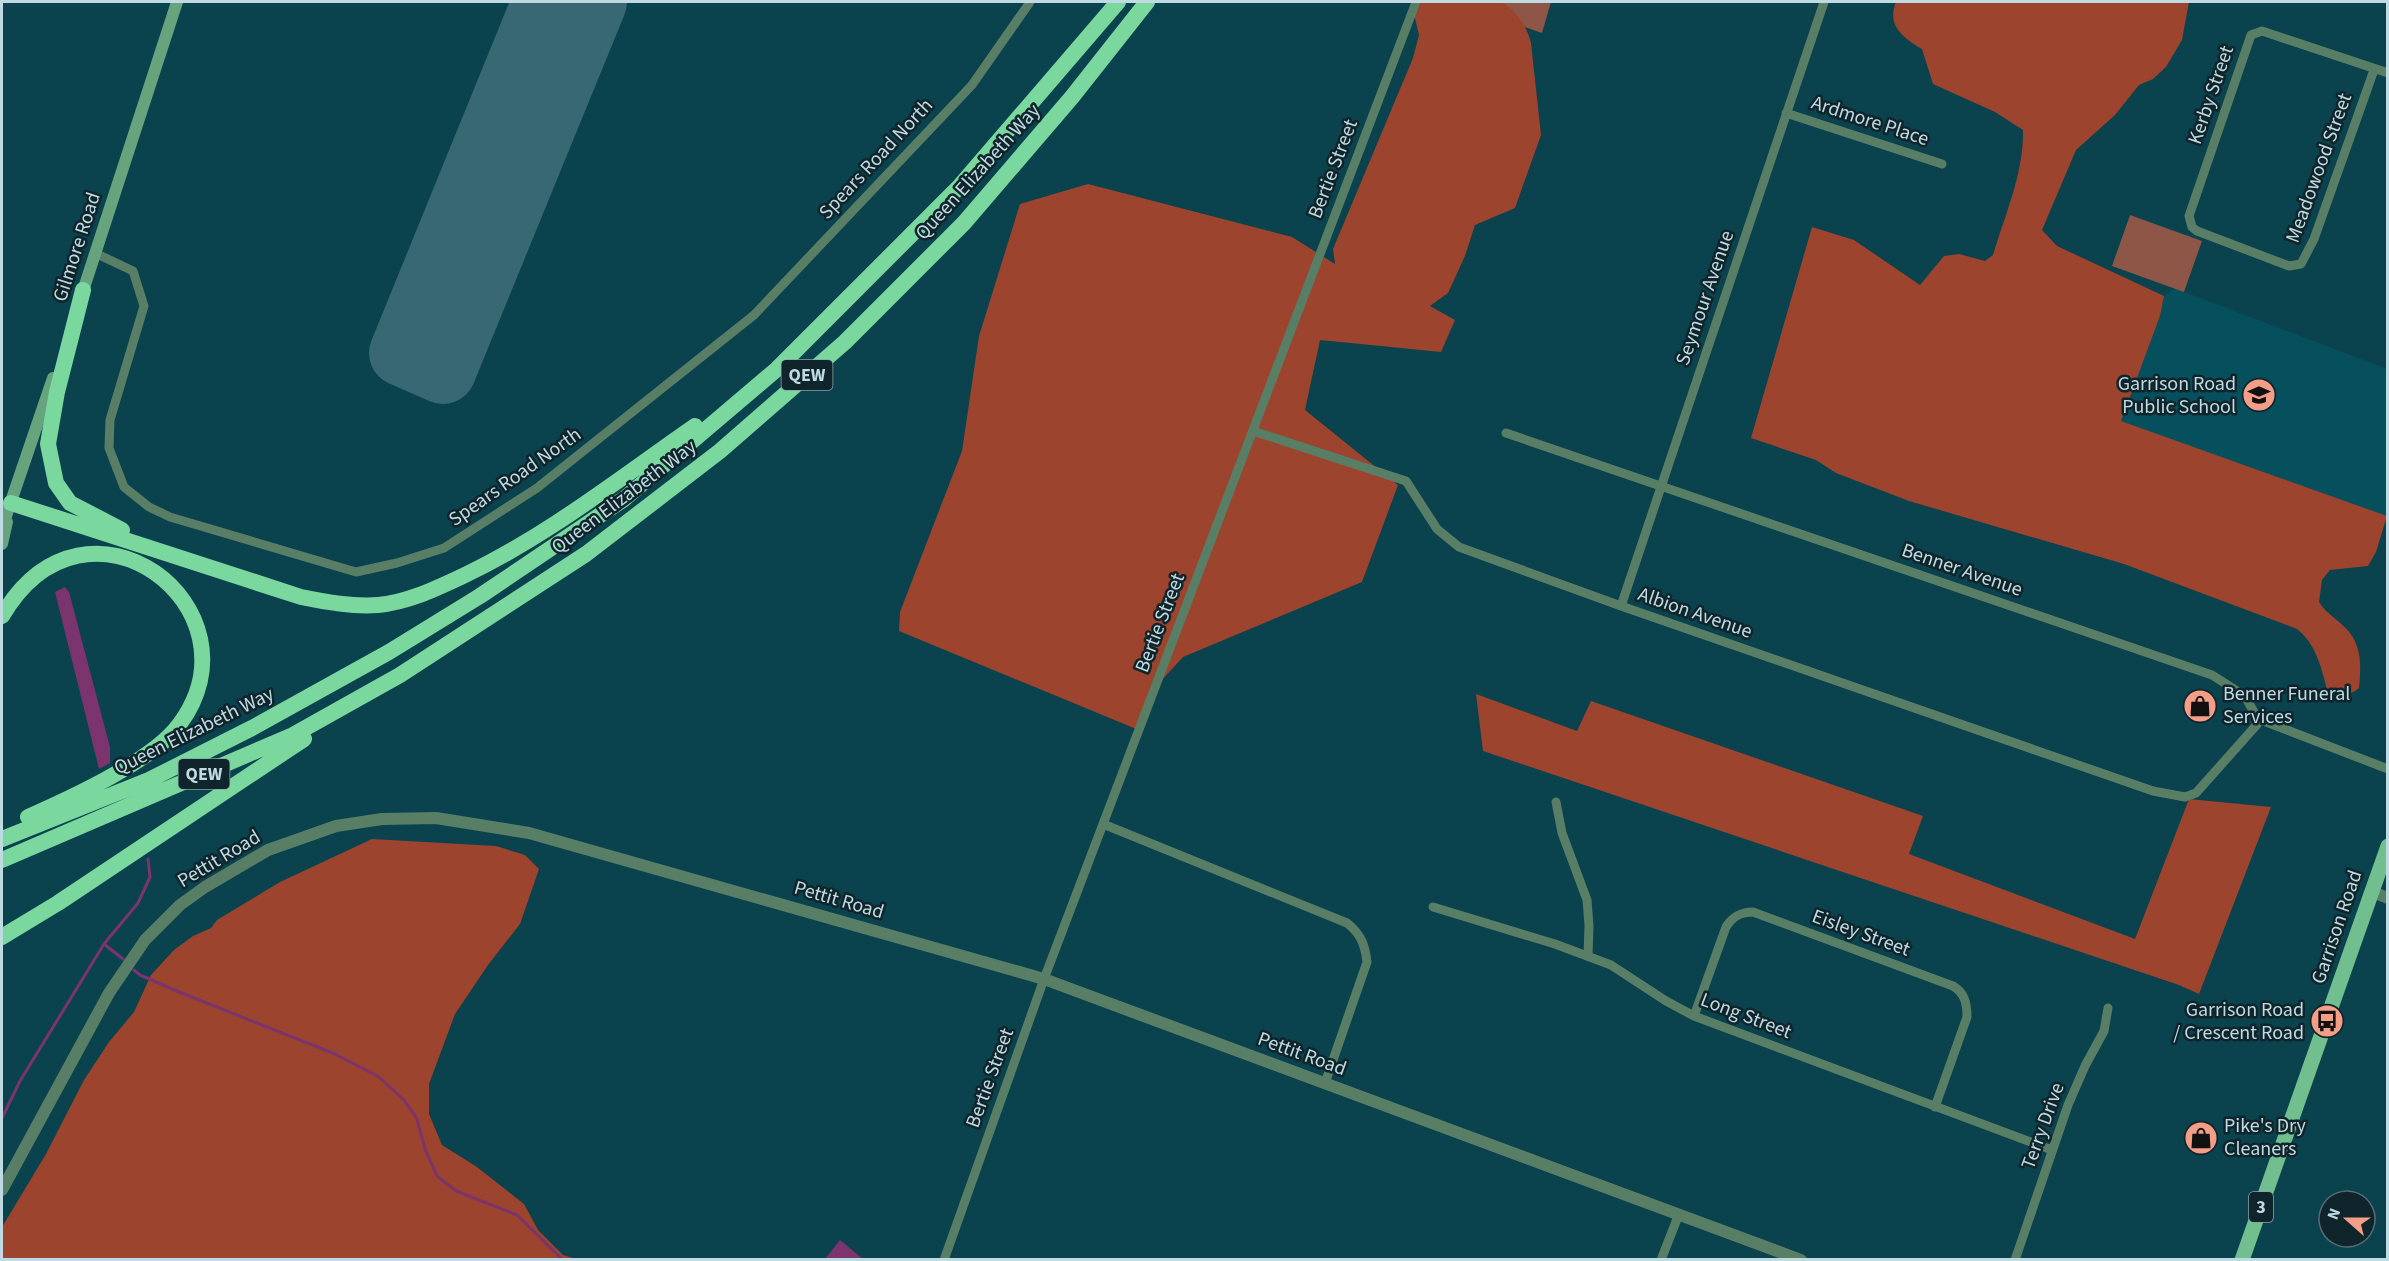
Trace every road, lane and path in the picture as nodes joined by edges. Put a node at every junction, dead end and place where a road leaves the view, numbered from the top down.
1 (177, 2) edge
2 (1030, 2) edge
3 (1118, 2) edge
4 (1148, 2) edge
5 (1416, 2) edge
6 (1824, 2) edge
7 (2374, 70) junction
8 (2388, 73) edge
9 (1786, 114) junction
10 (1942, 164) dead end
11 (2190, 222) joint
12 (95, 253) junction
13 (83, 290) junction
14 (777, 369) junction
15 (1253, 431) junction
16 (1506, 433) dead end
17 (1661, 486) junction
18 (6, 502) edge
19 (2, 528) edge
20 (2, 544) edge
21 (168, 555) junction
22 (1621, 606) junction
23 (2, 616) edge
24 (400, 675) junction
25 (2261, 720) junction
26 (2388, 770) edge
27 (1556, 802) dead end
28 (1103, 824) junction
29 (2, 829) edge
30 (2, 839) edge
31 (2388, 846) edge
32 (2, 860) edge
33 (2372, 892) junction
34 (2388, 898) edge
35 (1433, 907) dead end
36 (2, 937) edge
37 (1588, 956) junction
38 (1044, 979) junction
39 (2108, 1008) dead end
40 (1694, 1016) junction
41 (1325, 1083) junction
42 (1935, 1107) junction
43 (2052, 1150) junction
44 (2, 1190) edge
45 (1678, 1214) junction
46 (944, 1260) edge
47 (1661, 1260) edge
48 (1801, 1260) edge
49 (2014, 1260) edge
50 (2242, 1260) edge

1 - 12 main road, Gilmore Road
2 - 12 street, Spears Road North
3 - 14 highway, Queen Elizabeth Way / QEW
4 - 24 highway, Queen Elizabeth Way / QEW
5 - 15 street, Bertie Street
6 - 9 street, Seymour Avenue
7 - 8 street
7 - 11 street, Kerby Street
7 - 11 street, Meadowood Street
9 - 10 street, Ardmore Place
9 - 17 street, Seymour Avenue
12 - 13 main road, Gilmore Road
13 - 18 main road, Gilmore Road
13 - 21 highway
14 - 21 highway
14 - 30 highway, Queen Elizabeth Way / QEW
15 - 22 street, Albion Avenue
15 - 28 street, Bertie Street
16 - 17 street, Benner Avenue
17 - 22 street, Seymour Avenue
17 - 25 street, Benner Avenue
18 - 19 main road, Gilmore Road
18 - 20 main road, Gilmore Road
18 - 21 highway
22 - 25 street, Albion Avenue
23 - 29 highway
24 - 32 highway, Queen Elizabeth Way / QEW
24 - 36 highway
25 - 26 street
27 - 37 street
28 - 38 street, Bertie Street
28 - 41 street
31 - 33 main road, Garrison Road / 3
33 - 34 street
33 - 50 main road, Garrison Road / 3
35 - 37 street, Long Street
37 - 40 street, Long Street
38 - 41 street, Pettit Road
38 - 44 street, Pettit Road
38 - 46 street, Bertie Street
39 - 43 street, Terry Drive
40 - 42 street, Long Street
40 - 42 street, Eisley Street
41 - 45 street, Pettit Road
42 - 43 street, Long Street
43 - 49 street, Terry Drive
45 - 47 street
45 - 48 street, Pettit Road

